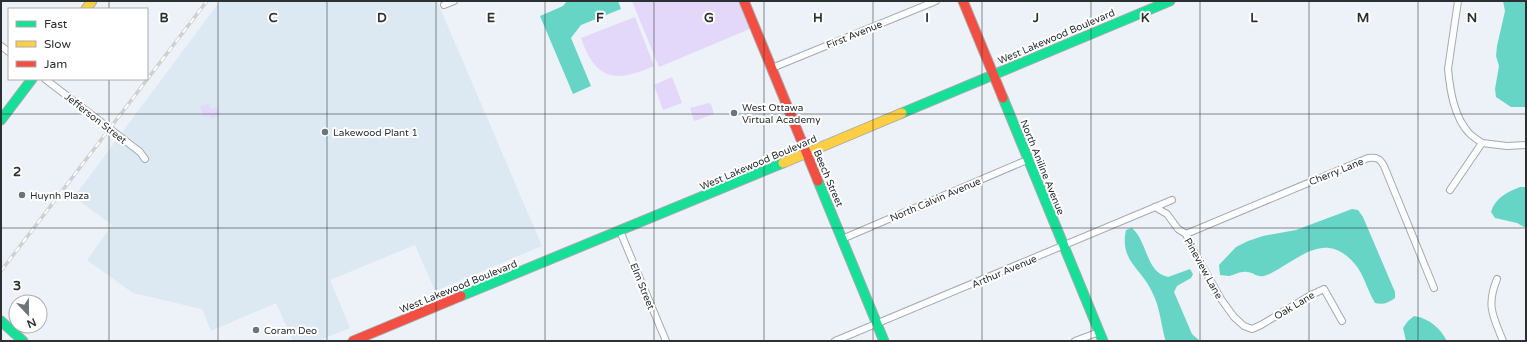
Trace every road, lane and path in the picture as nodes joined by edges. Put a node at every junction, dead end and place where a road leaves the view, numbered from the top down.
1 (454, 1) edge
2 (744, 1) edge
3 (936, 1) edge
4 (963, 1) edge
5 (1170, 1) edge
6 (1458, 1) edge
7 (444, 5) dead end
8 (772, 68) junction
9 (993, 74) junction
10 (31, 80) edge
11 (46, 80) edge
12 (1, 120) edge
13 (1482, 144) junction
14 (1526, 145) edge
15 (806, 154) junction
16 (145, 159) dead end
17 (1028, 160) junction
18 (1450, 190) dead end
19 (1172, 200) dead end
20 (1156, 207) junction
21 (620, 231) junction
22 (1186, 234) junction
23 (842, 238) junction
24 (1063, 246) junction
25 (1497, 279) dead end
26 (1434, 288) dead end
27 (1, 321) edge
28 (1342, 321) dead end
29 (876, 324) junction
30 (1252, 329) joint
31 (1101, 337) edge
32 (23, 341) edge
33 (353, 341) edge
34 (666, 341) edge
35 (835, 341) edge
36 (884, 341) edge
37 (1075, 341) edge
38 (1503, 341) edge

1 - 7 street
2 - 8 street, Beech Street
3 - 8 street, First Avenue
4 - 9 street, North Aniline Avenue
5 - 9 street, West Lakewood Boulevard
6 - 13 street
8 - 15 street, Beech Street
9 - 15 street, West Lakewood Boulevard
9 - 17 street, North Aniline Avenue
10 - 12 street
11 - 16 street, Jefferson Street
13 - 14 street
13 - 18 street
15 - 21 street, West Lakewood Boulevard
15 - 23 street, Beech Street
17 - 23 street, North Calvin Avenue
17 - 24 street, North Aniline Avenue
19 - 20 street, Arthur Avenue
20 - 22 street, Pineview Lane
20 - 24 street, Arthur Avenue
21 - 33 street, West Lakewood Boulevard
21 - 34 street, Elm Street
22 - 26 street, Cherry Lane
22 - 30 street, Pineview Lane
23 - 29 street, Beech Street
24 - 29 street, Arthur Avenue
24 - 31 street, North Aniline Avenue
25 - 38 street
27 - 32 street
28 - 30 street, Oak Lane
29 - 35 street, Arthur Avenue
29 - 36 street, Beech Street
31 - 37 street

